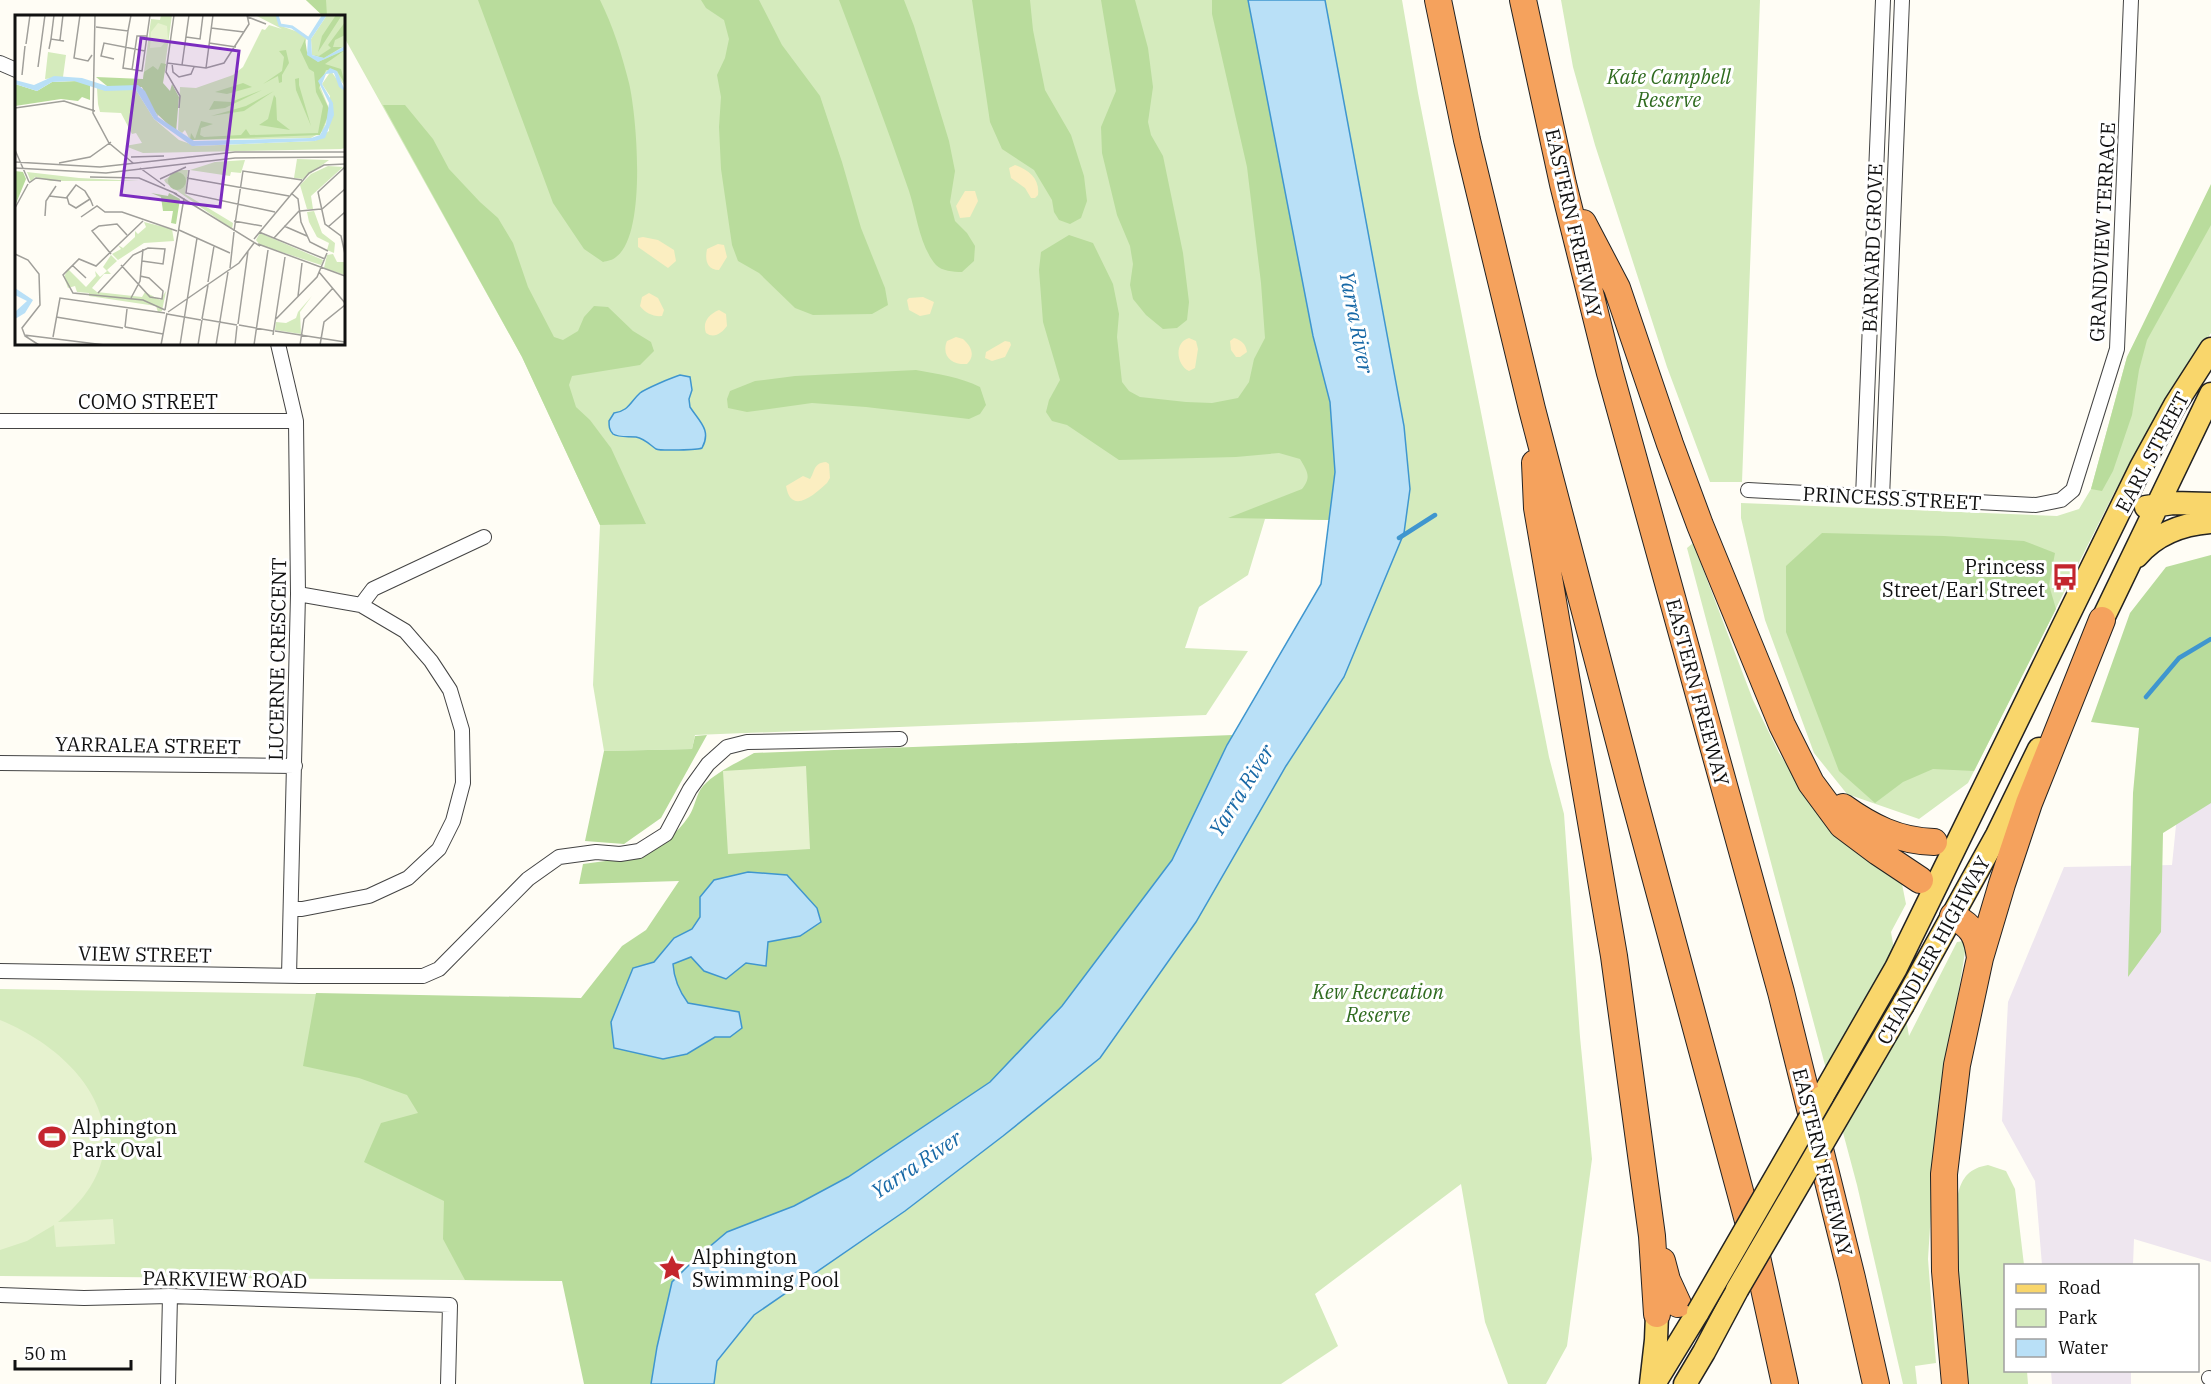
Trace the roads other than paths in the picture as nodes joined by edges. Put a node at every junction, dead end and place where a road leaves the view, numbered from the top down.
1 (1438, 0) edge
2 (1524, 0) edge
3 (1883, 0) edge
4 (1902, 0) edge
5 (2131, 0) edge
6 (0, 63) edge
7 (15, 70) edge
8 (1563, 184) junction
9 (278, 345) edge
10 (2211, 349) edge
11 (2211, 393) edge
12 (1532, 409) junction
13 (296, 420) junction
14 (0, 421) edge
15 (1748, 490) dead end
16 (1863, 497) junction
17 (1882, 498) junction
18 (2157, 504) junction
19 (2211, 504) edge
20 (2036, 505) joint
21 (2211, 522) edge
22 (2114, 525) junction
23 (484, 537) dead end
24 (2128, 567) junction
25 (298, 594) junction
26 (361, 604) junction
27 (2102, 620) junction
28 (900, 739) dead end
29 (1796, 753) junction
30 (0, 763) edge
31 (295, 766) junction
32 (1961, 836) junction
33 (1934, 842) joint
34 (1927, 886) junction
35 (292, 909) junction
36 (1953, 916) junction
37 (1980, 958) junction
38 (0, 971) edge
39 (289, 976) junction
40 (1737, 1290) junction
41 (0, 1295) edge
42 (170, 1296) junction
43 (1685, 1314) junction
44 (168, 1384) edge
45 (448, 1384) edge
46 (1652, 1384) edge
47 (1685, 1384) edge
48 (1785, 1384) edge
49 (1876, 1384) edge
50 (1954, 1384) edge

1 - 12 highway
2 - 8 highway, EASTERN FREEWAY
3 - 16 street, BARNARD GROVE
4 - 17 street, BARNARD GROVE
5 - 20 street, GRANDVIEW TERRACE
6 - 7 street
8 - 29 highway
8 - 49 highway, EASTERN FREEWAY
9 - 13 street, LUCERNE CRESCENT
10 - 22 main road, EARL STREET
11 - 18 main road, EARL STREET
12 - 43 highway
12 - 48 highway
13 - 14 street, COMO STREET
13 - 25 street, LUCERNE CRESCENT
15 - 16 street, PRINCESS STREET
16 - 17 street, PRINCESS STREET
17 - 20 street, PRINCESS STREET
18 - 19 main road
18 - 22 main road
18 - 24 main road, CHANDLER HIGHWAY
21 - 24 main road
22 - 32 main road, CHANDLER HIGHWAY
23 - 26 street
24 - 27 main road, CHANDLER HIGHWAY
25 - 26 street
25 - 31 street, LUCERNE CRESCENT
26 - 35 street
27 - 36 main road, CHANDLER HIGHWAY
27 - 37 highway
28 - 39 street, VIEW STREET
29 - 33 highway
29 - 34 highway
30 - 31 street, YARRALEA STREET
31 - 35 street, LUCERNE CRESCENT
32 - 33 main road
32 - 34 main road, CHANDLER HIGHWAY
34 - 36 main road
34 - 43 main road, CHANDLER HIGHWAY, bridge
35 - 39 street, LUCERNE CRESCENT
36 - 37 highway
36 - 40 main road, CHANDLER HIGHWAY, bridge
37 - 50 highway
38 - 39 street, VIEW STREET
40 - 43 main road
40 - 47 main road, CHANDLER HIGHWAY
41 - 42 street, PARKVIEW ROAD
42 - 44 street
42 - 45 street, PARKVIEW ROAD
43 - 46 main road, CHANDLER HIGHWAY
43 - 46 main road

